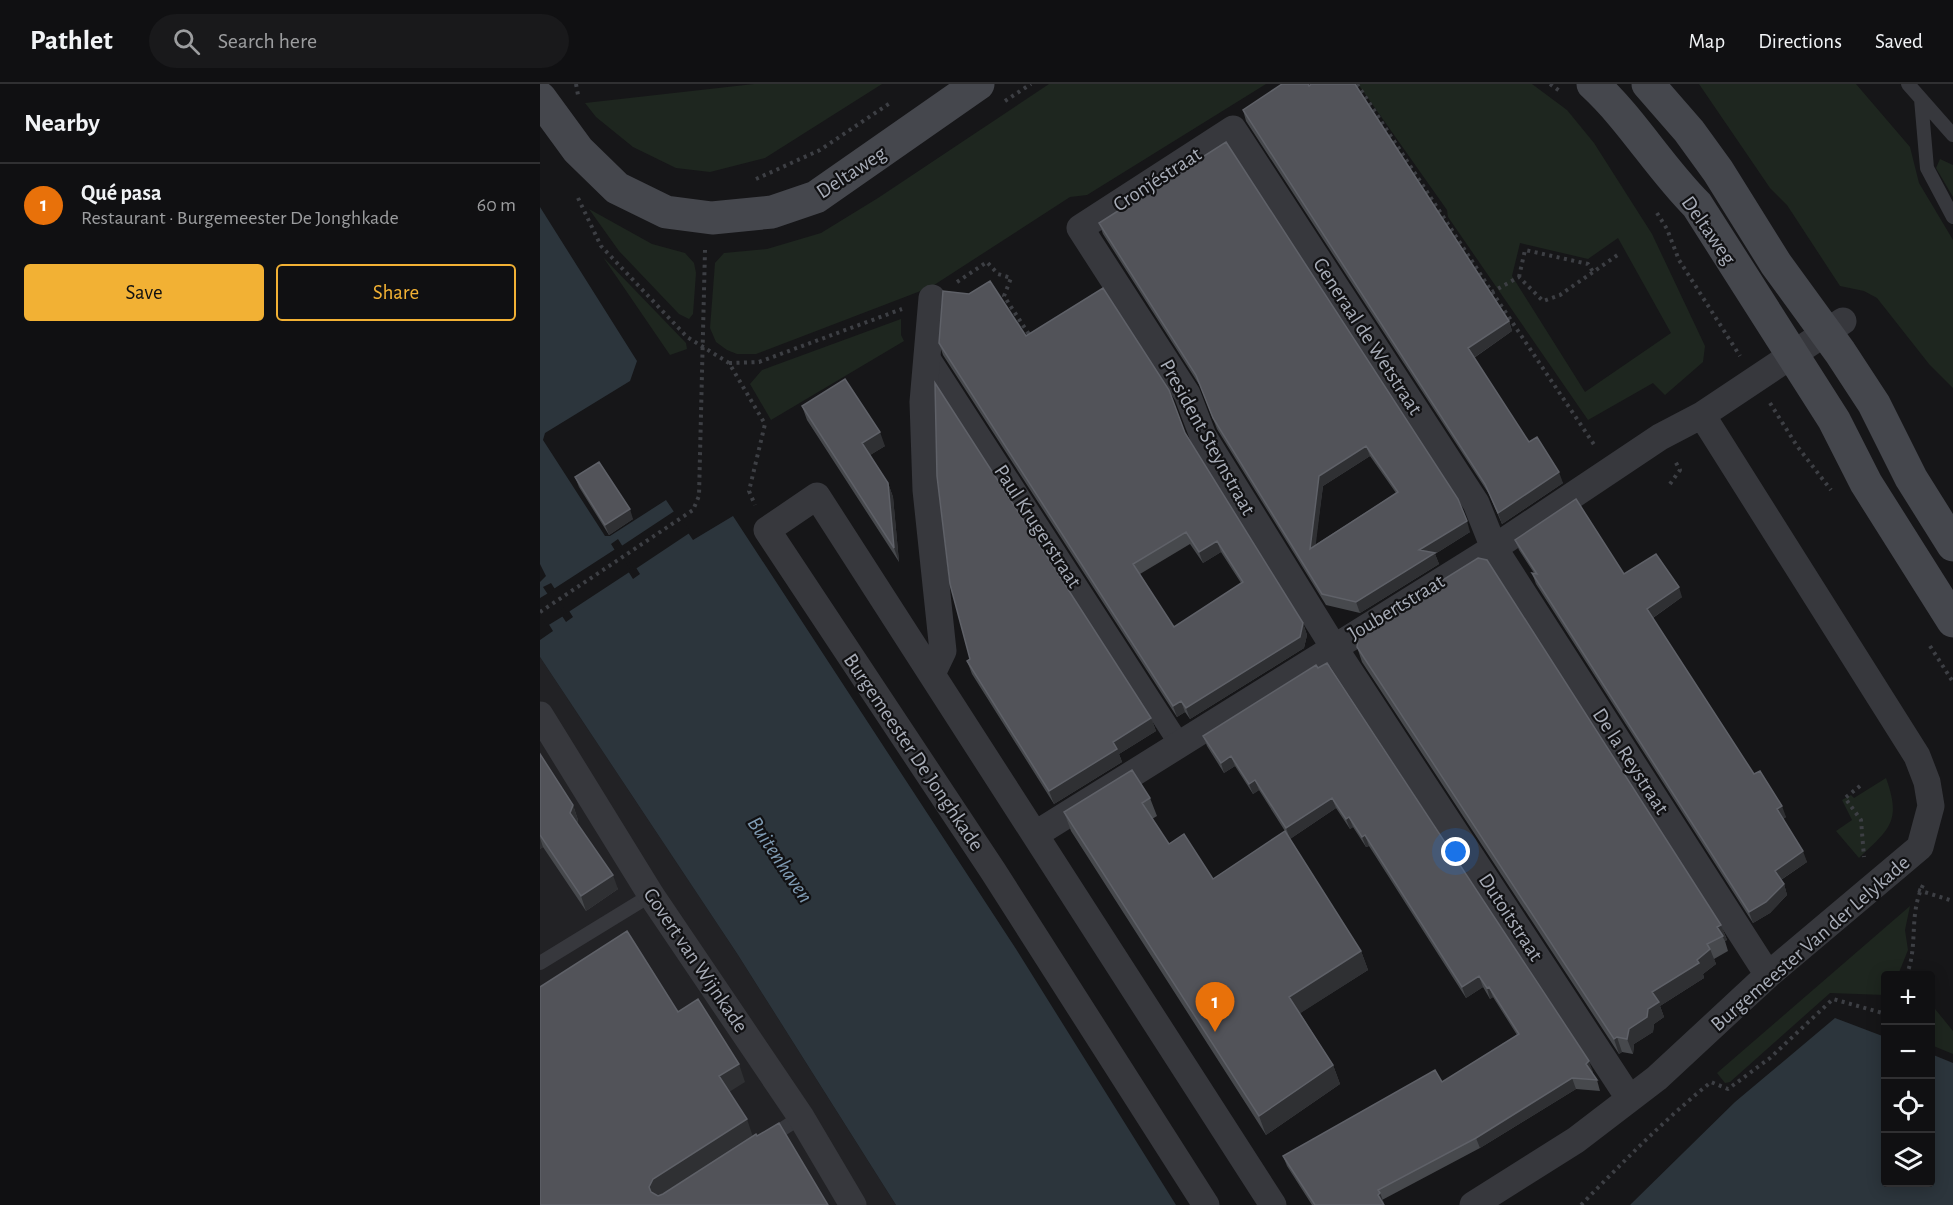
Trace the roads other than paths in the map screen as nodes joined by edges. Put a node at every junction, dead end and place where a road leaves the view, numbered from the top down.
1 (978, 84) edge
2 (1648, 84) edge
3 (1908, 84) edge
4 (1580, 91) edge
5 (540, 98) edge
6 (1921, 99) junction
7 (1233, 129) joint
8 (1953, 135) edge
9 (1953, 217) edge
10 (1080, 228) joint
11 (932, 298) road end
12 (1834, 327) junction
13 (928, 355) junction
14 (1793, 356) junction
15 (1702, 415) junction
16 (1953, 545) edge
17 (1494, 548) junction
18 (1953, 621) edge
19 (1333, 646) junction
20 (932, 674) junction
21 (540, 715) edge
22 (1180, 745) junction
23 (1036, 834) junction
24 (651, 895) junction
25 (540, 963) edge
26 (1768, 975) junction
27 (1629, 1098) junction
28 (801, 1117) junction
29 (752, 1149) edge
30 (853, 1205) edge
31 (1206, 1205) edge
32 (1273, 1205) edge
33 (1473, 1205) edge

1 - 5 main road, Deltaweg
2 - 12 main road, Deltaweg
3 - 6 lane
4 - 14 main road, Deltaweg
6 - 8 lane
6 - 9 lane
7 - 10 street, Cronjéstraat
7 - 17 street, Generaal de Wetstraat
10 - 19 street, President Steynstraat
11 - 13 street
12 - 14 street
12 - 16 main road, Deltaweg
13 - 20 street
13 - 22 street, Paul Krugerstraat
14 - 15 street, Joubertstraat
14 - 18 main road, Deltaweg
15 - 17 street, Joubertstraat
15 - 26 street, Burgemeester Van der Lelykade
17 - 19 street, Joubertstraat
17 - 26 street, De la Reystraat
19 - 22 street, Joubertstraat
19 - 27 street, Dutoitstraat
20 - 23 street
20 - 31 street, Burgemeester De Jonghkade
21 - 24 street, Govert van Wijnkade
22 - 23 street, Joubertstraat
23 - 32 street
24 - 25 lane
24 - 28 street, Govert van Wijnkade
26 - 27 street, Burgemeester Van der Lelykade
27 - 33 street, Burgemeester Van der Lelykade
28 - 29 lane
28 - 30 street, Govert van Wijnkade

